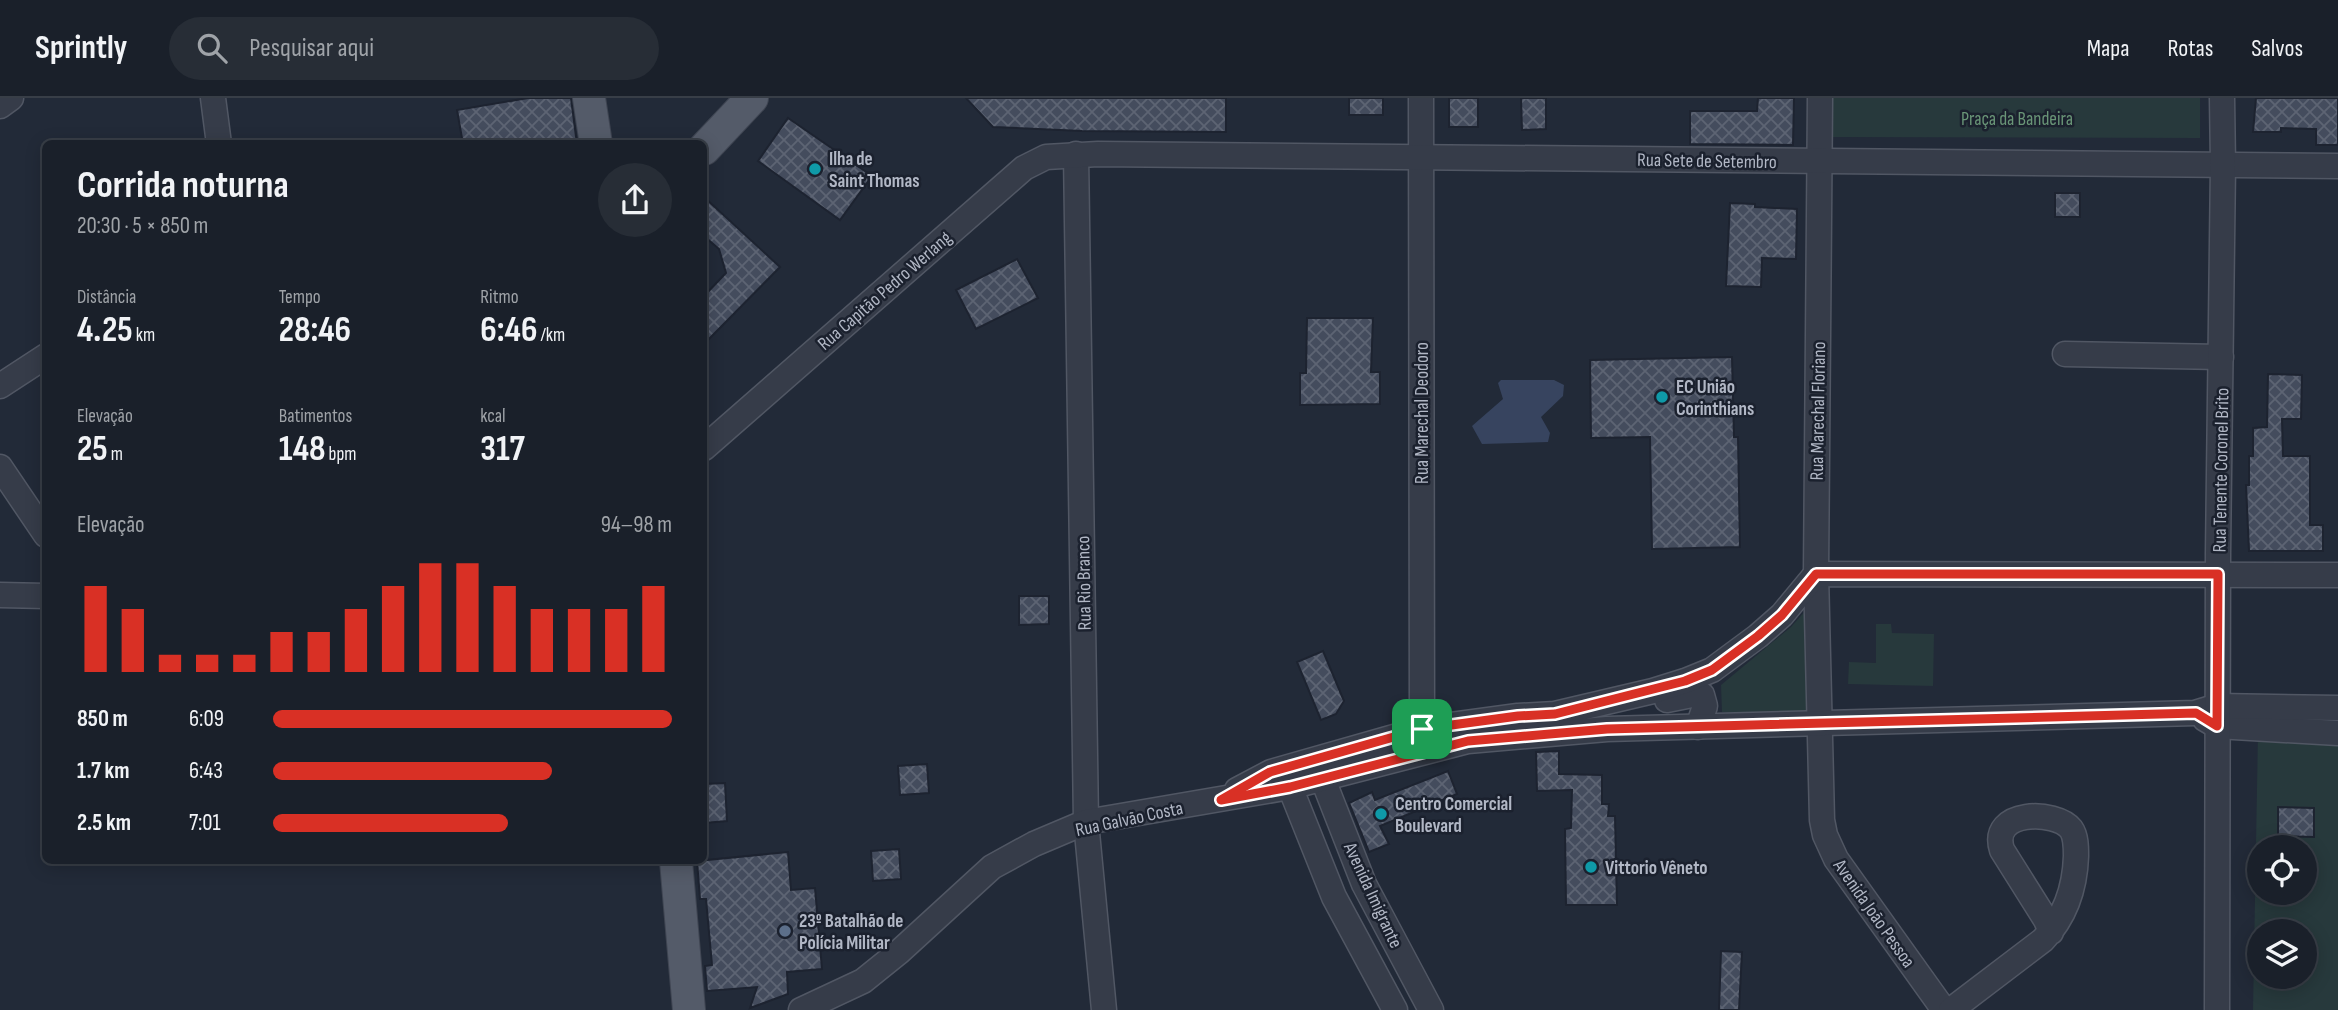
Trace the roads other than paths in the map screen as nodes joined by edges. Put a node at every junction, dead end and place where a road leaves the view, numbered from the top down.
1 (11, 98) edge
2 (213, 98) edge
3 (589, 98) edge
4 (752, 98) edge
5 (1421, 98) edge
6 (1820, 98) edge
7 (2222, 98) edge
8 (0, 106) edge
9 (218, 140) edge
10 (595, 140) edge
11 (707, 146) edge
12 (1076, 154) junction
13 (1420, 158) junction
14 (1820, 161) junction
15 (2223, 165) junction
16 (2338, 166) edge
17 (2065, 355) dead end
18 (2221, 357) junction
19 (42, 359) edge
20 (0, 386) edge
21 (707, 445) edge
22 (0, 467) edge
23 (42, 529) edge
24 (1816, 574) junction
25 (2218, 574) junction
26 (2338, 575) edge
27 (0, 595) edge
28 (42, 596) edge
29 (1712, 670) junction
30 (2338, 708) edge
31 (1555, 714) junction
32 (2210, 715) junction
33 (1821, 725) junction
34 (1704, 727) junction
35 (1422, 729) junction
36 (2338, 733) edge
37 (1290, 777) junction
38 (1322, 777) junction
39 (1086, 822) junction
40 (676, 864) edge
41 (2051, 932) dead end
42 (690, 1010) edge
43 (801, 1010) edge
44 (1104, 1010) edge
45 (1395, 1010) edge
46 (1431, 1010) edge
47 (1944, 1010) edge
48 (1951, 1010) edge
49 (2217, 1010) edge

1 - 8 street
2 - 9 street
3 - 10 main road
4 - 11 main road
5 - 13 street, Rua Marechal Deodoro
6 - 14 street, Rua Marechal Floriano
7 - 15 street, Rua Tenente Coronel Brito
12 - 13 street, Rua Sete de Setembro
12 - 21 street, Rua Capitão Pedro Werlang
12 - 39 street, Rua Rio Branco
13 - 14 street, Rua Sete de Setembro
13 - 35 street, Rua Marechal Deodoro
14 - 15 street, Rua Sete de Setembro
14 - 24 street, Rua Marechal Floriano
15 - 16 street, Rua Sete de Setembro
15 - 18 street, Rua Tenente Coronel Brito
17 - 18 street
18 - 25 street, Rua Tenente Coronel Brito
19 - 20 street
22 - 23 street
24 - 25 street
24 - 29 street, Rua Galvão Costa
24 - 33 street, Rua Marechal Floriano
25 - 26 street
25 - 32 street, Rua Tenente Coronel Brito
27 - 28 street
29 - 31 street, Rua Galvão Costa
29 - 34 street
30 - 32 street, Rua Galvão Costa
31 - 34 street
31 - 35 street, Rua Galvão Costa
32 - 33 street, Rua Galvão Costa
32 - 36 street, Rua Galvão Costa
32 - 49 street, Rua Tenente Coronel Brito
33 - 34 street, Rua Galvão Costa
33 - 47 street, Avenida João Pessoa
34 - 38 street, Rua Galvão Costa
35 - 37 street, Rua Galvão Costa
37 - 38 street, Rua Galvão Costa
37 - 39 street, Rua Galvão Costa
37 - 45 street, Avenida Imigrante
38 - 46 street, Avenida Imigrante
39 - 43 street, Rua Galvão Costa
39 - 44 street, Rua Rio Branco
40 - 42 main road
41 - 48 street

